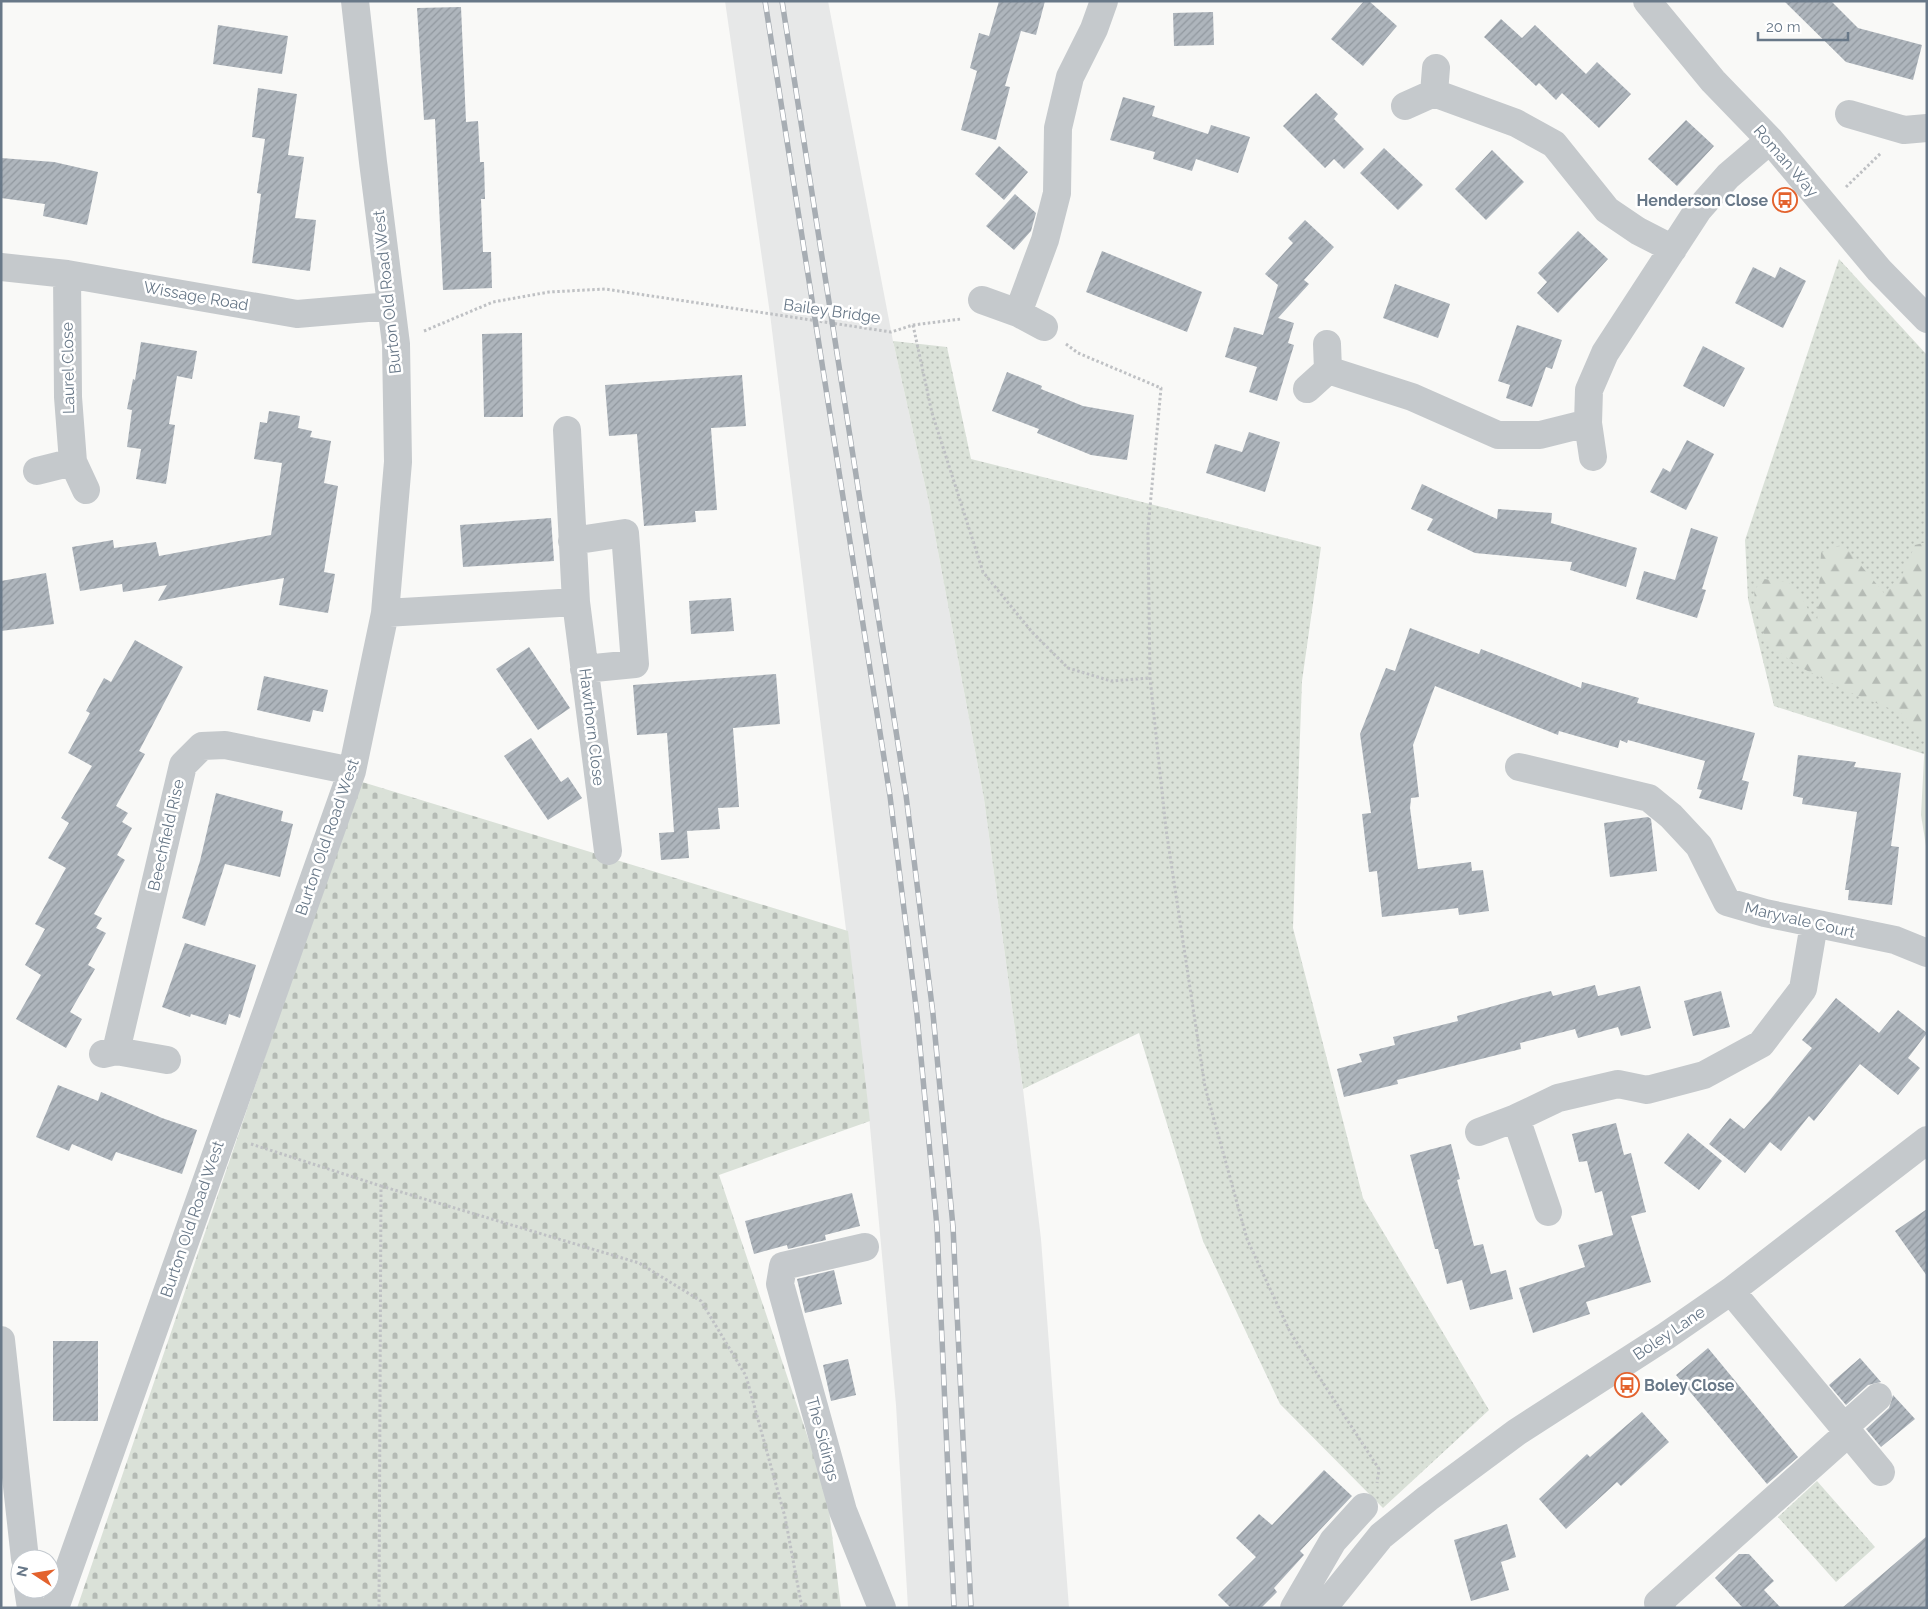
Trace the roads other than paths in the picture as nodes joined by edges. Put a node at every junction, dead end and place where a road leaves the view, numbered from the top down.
1 (355, 1) edge
2 (1104, 1) edge
3 (1646, 1) edge
4 (1405, 106) dead end
5 (1849, 114) dead end
6 (1916, 129) edge
7 (1770, 140) junction
8 (1673, 248) junction
9 (1, 267) edge
10 (67, 274) junction
11 (391, 306) junction
12 (1927, 320) edge
13 (1044, 327) road end
14 (1307, 389) dead end
15 (1588, 423) junction
16 (567, 430) dead end
17 (1593, 457) dead end
18 (73, 462) junction
19 (37, 471) dead end
20 (86, 490) dead end
21 (572, 536) junction
22 (576, 602) junction
23 (386, 613) junction
24 (584, 669) junction
25 (1519, 767) dead end
26 (352, 771) junction
27 (608, 851) dead end
28 (1814, 924) junction
29 (1927, 953) edge
30 (167, 1060) dead end
31 (1516, 1118) junction
32 (1479, 1132) dead end
33 (1927, 1140) edge
34 (1548, 1212) dead end
35 (865, 1247) dead end
36 (1731, 1291) junction
37 (1, 1340) edge
38 (1878, 1396) dead end
39 (1845, 1431) junction
40 (1881, 1472) dead end
41 (1364, 1508) road end
42 (24, 1549) edge
43 (54, 1608) edge
44 (882, 1608) edge
45 (1294, 1608) edge
46 (1323, 1608) edge
47 (1662, 1608) edge

1 - 11 street, Burton Old Road West
2 - 13 street
3 - 7 street, Roman Way
4 - 8 street
5 - 6 street
7 - 8 street
7 - 12 street, Roman Way
8 - 15 street
9 - 10 street, Wissage Road
10 - 11 street, Wissage Road
10 - 18 street, Laurel Close
11 - 23 street, Burton Old Road West
14 - 15 street
15 - 17 street
16 - 21 street, Hawthorn Close
18 - 19 street
18 - 20 street, Laurel Close
21 - 22 street, Hawthorn Close
21 - 24 street
22 - 23 street
22 - 24 street, Hawthorn Close
23 - 26 street, Burton Old Road West
24 - 27 street, Hawthorn Close
25 - 28 street, Maryvale Court
26 - 30 street, Beechfield Rise
26 - 43 street, Burton Old Road West
28 - 29 street, Maryvale Court
28 - 31 street
31 - 32 street
31 - 34 street
33 - 36 street, Boley Lane
35 - 44 street, The Sidings
36 - 39 street
36 - 46 street, Boley Lane
37 - 42 street
38 - 39 street
39 - 40 street
39 - 47 street
41 - 45 street

